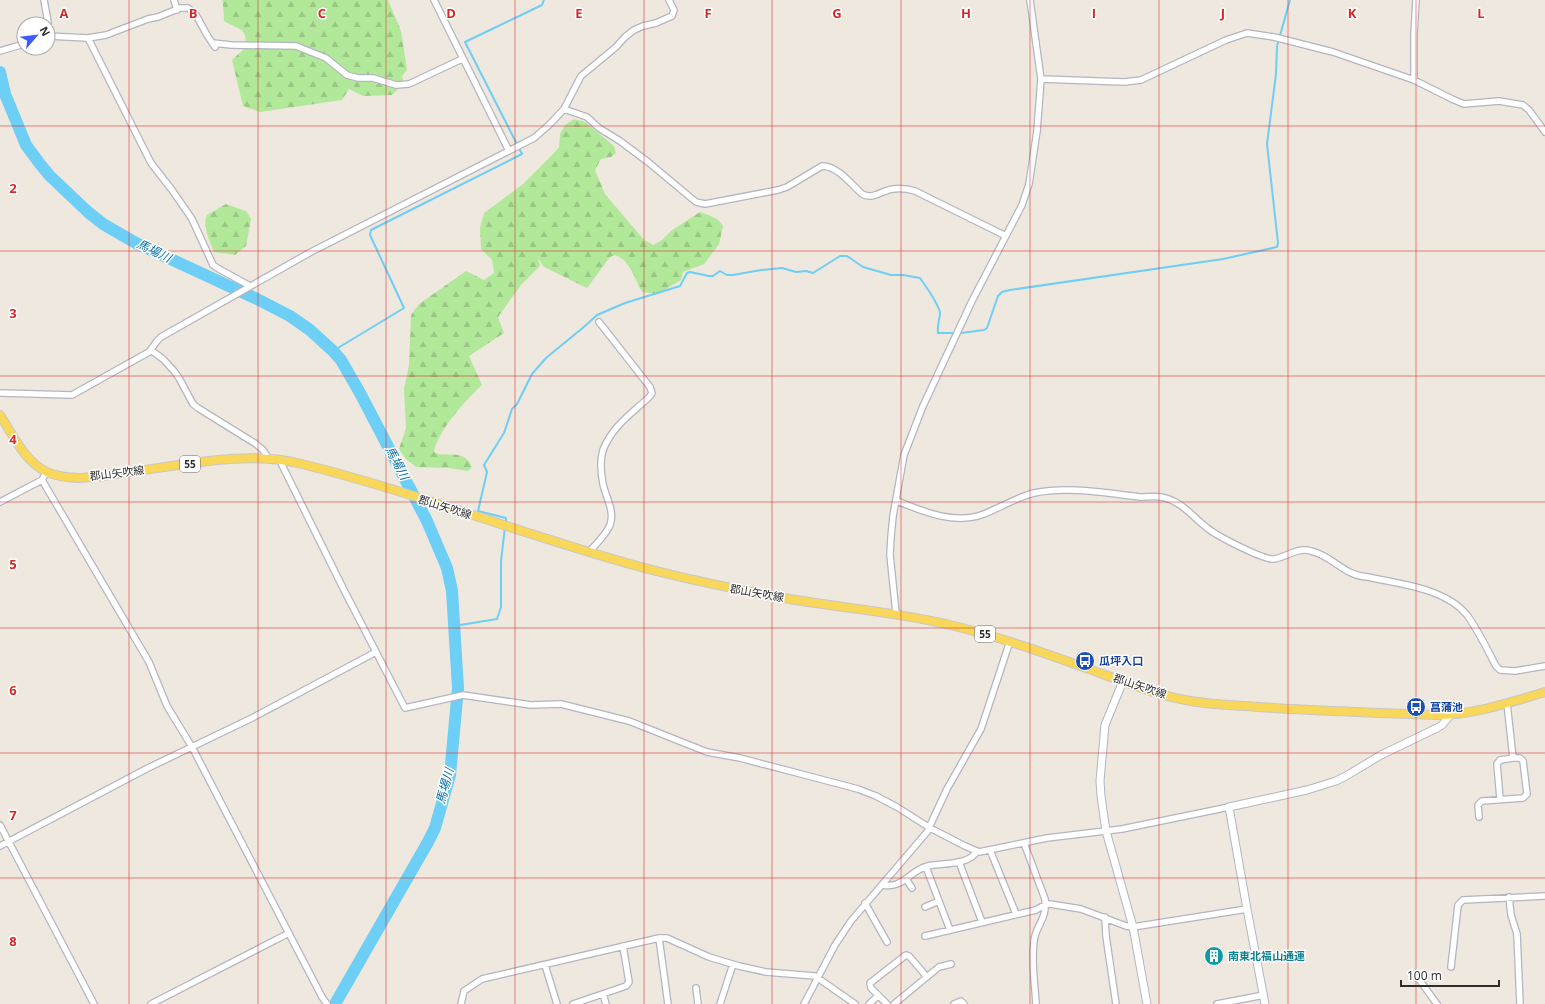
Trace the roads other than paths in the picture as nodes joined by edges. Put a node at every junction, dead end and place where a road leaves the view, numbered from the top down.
1 (44, 0) edge
2 (174, 0) edge
3 (434, 0) edge
4 (669, 0) edge
5 (1030, 0) edge
6 (1416, 0) edge
7 (177, 10) junction
8 (47, 16) edge
9 (56, 36) edge
10 (88, 38) junction
11 (16, 46) edge
12 (0, 51) edge
13 (462, 59) junction
14 (1040, 79) junction
15 (1414, 80) junction
16 (564, 109) junction
17 (1545, 132) edge
18 (509, 150) junction
19 (1006, 236) junction
20 (248, 287) junction
21 (599, 322) dead end
22 (152, 351) junction
23 (0, 393) edge
24 (0, 415) edge
25 (269, 459) junction
26 (279, 459) junction
27 (46, 472) junction
28 (42, 480) junction
29 (896, 501) junction
30 (0, 502) edge
31 (589, 552) junction
32 (896, 613) junction
33 (1010, 641) junction
34 (376, 652) junction
35 (1545, 666) edge
36 (1123, 681) junction
37 (1545, 692) edge
38 (1507, 703) junction
39 (1451, 714) junction
40 (192, 747) junction
41 (1513, 758) junction
42 (1500, 799) junction
43 (1229, 807) junction
44 (1479, 817) dead end
45 (0, 825) edge
46 (930, 828) junction
47 (1106, 831) junction
48 (9, 842) junction
49 (1024, 843) junction
50 (0, 846) edge
51 (990, 850) junction
52 (977, 851) junction
53 (959, 862) junction
54 (926, 867) junction
55 (906, 879) junction
56 (882, 885) junction
57 (912, 888) dead end
58 (1545, 896) edge
59 (1509, 898) junction
60 (939, 901) junction
61 (865, 903) junction
62 (1046, 904) junction
63 (925, 907) dead end
64 (1247, 909) junction
65 (1016, 914) junction
66 (1105, 917) junction
67 (982, 922) junction
68 (1133, 927) junction
69 (950, 930) junction
70 (289, 933) junction
71 (925, 936) dead end
72 (659, 938) junction
73 (887, 942) dead end
74 (623, 946) junction
75 (733, 964) junction
76 (951, 964) dead end
77 (545, 966) junction
78 (1451, 967) dead end
79 (927, 977) junction
80 (819, 978) junction
81 (1418, 978) dead end
82 (696, 988) dead end
83 (603, 994) junction
84 (1264, 995) junction
85 (878, 996) junction
86 (94, 1004) edge
87 (151, 1004) edge
88 (327, 1004) edge
89 (461, 1004) edge
90 (557, 1004) edge
91 (573, 1004) edge
92 (606, 1004) edge
93 (668, 1004) edge
94 (698, 1004) edge
95 (720, 1004) edge
96 (804, 1004) edge
97 (855, 1004) edge
98 (869, 1004) edge
99 (887, 1004) edge
100 (894, 1004) edge
101 (954, 1004) edge
102 (964, 1004) edge
103 (1036, 1004) edge
104 (1116, 1004) edge
105 (1147, 1004) edge
106 (1217, 1004) edge
107 (1265, 1004) edge
108 (1437, 1004) edge
109 (1520, 1004) edge

1 - 8 street
2 - 7 street
3 - 13 street
4 - 16 street
5 - 14 street
6 - 15 street
7 - 10 street
7 - 13 street
9 - 10 street
10 - 20 street
11 - 12 street
13 - 18 street
14 - 15 street
14 - 19 street
15 - 17 street
16 - 18 street
16 - 19 street
18 - 20 street
19 - 29 street
20 - 22 street
21 - 31 street
22 - 23 street
22 - 25 street
24 - 27 main road, 郡山矢吹線 / 55
25 - 26 main road, 郡山矢吹線 / 55
25 - 27 main road, 郡山矢吹線 / 55
26 - 31 main road, 郡山矢吹線 / 55
26 - 34 street
27 - 28 street
28 - 30 street
28 - 40 street
29 - 32 street
29 - 35 street
31 - 32 main road, 郡山矢吹線 / 55
32 - 33 main road, 郡山矢吹線 / 55
33 - 36 main road, 郡山矢吹線 / 55
33 - 46 street
34 - 40 street
34 - 46 street
36 - 39 main road, 郡山矢吹線 / 55
36 - 47 street
37 - 38 main road, 郡山矢吹線 / 55
38 - 39 main road, 郡山矢吹線 / 55
38 - 41 street
39 - 43 street
40 - 48 street
40 - 70 street
41 - 42 street
41 - 42 street
42 - 44 street
43 - 47 street
43 - 64 street
45 - 48 street
46 - 52 street
46 - 56 street
47 - 49 street
47 - 68 street
48 - 50 street
48 - 86 street
49 - 51 street
49 - 62 street
51 - 52 street
51 - 65 street
52 - 53 street
53 - 54 street
53 - 67 street
54 - 55 street
54 - 60 street
55 - 56 street
55 - 57 street
56 - 61 street
58 - 59 street
59 - 78 street
59 - 109 street
60 - 63 street
60 - 69 street
61 - 73 street
61 - 80 street
62 - 65 street
62 - 66 street
62 - 103 street
64 - 68 street
64 - 84 street
65 - 67 street
66 - 68 street
66 - 104 street
67 - 69 street
68 - 105 street
69 - 71 street
70 - 87 street
70 - 88 street
72 - 74 street
72 - 75 street
72 - 93 street
74 - 77 street
74 - 83 street
75 - 80 street
75 - 95 street
76 - 79 street
77 - 89 street
77 - 90 street
79 - 85 street
79 - 100 street
80 - 96 street
80 - 97 street
81 - 108 street
82 - 94 street
83 - 91 street
83 - 92 street
84 - 106 street
84 - 107 street
85 - 98 street
85 - 99 street
101 - 102 street

